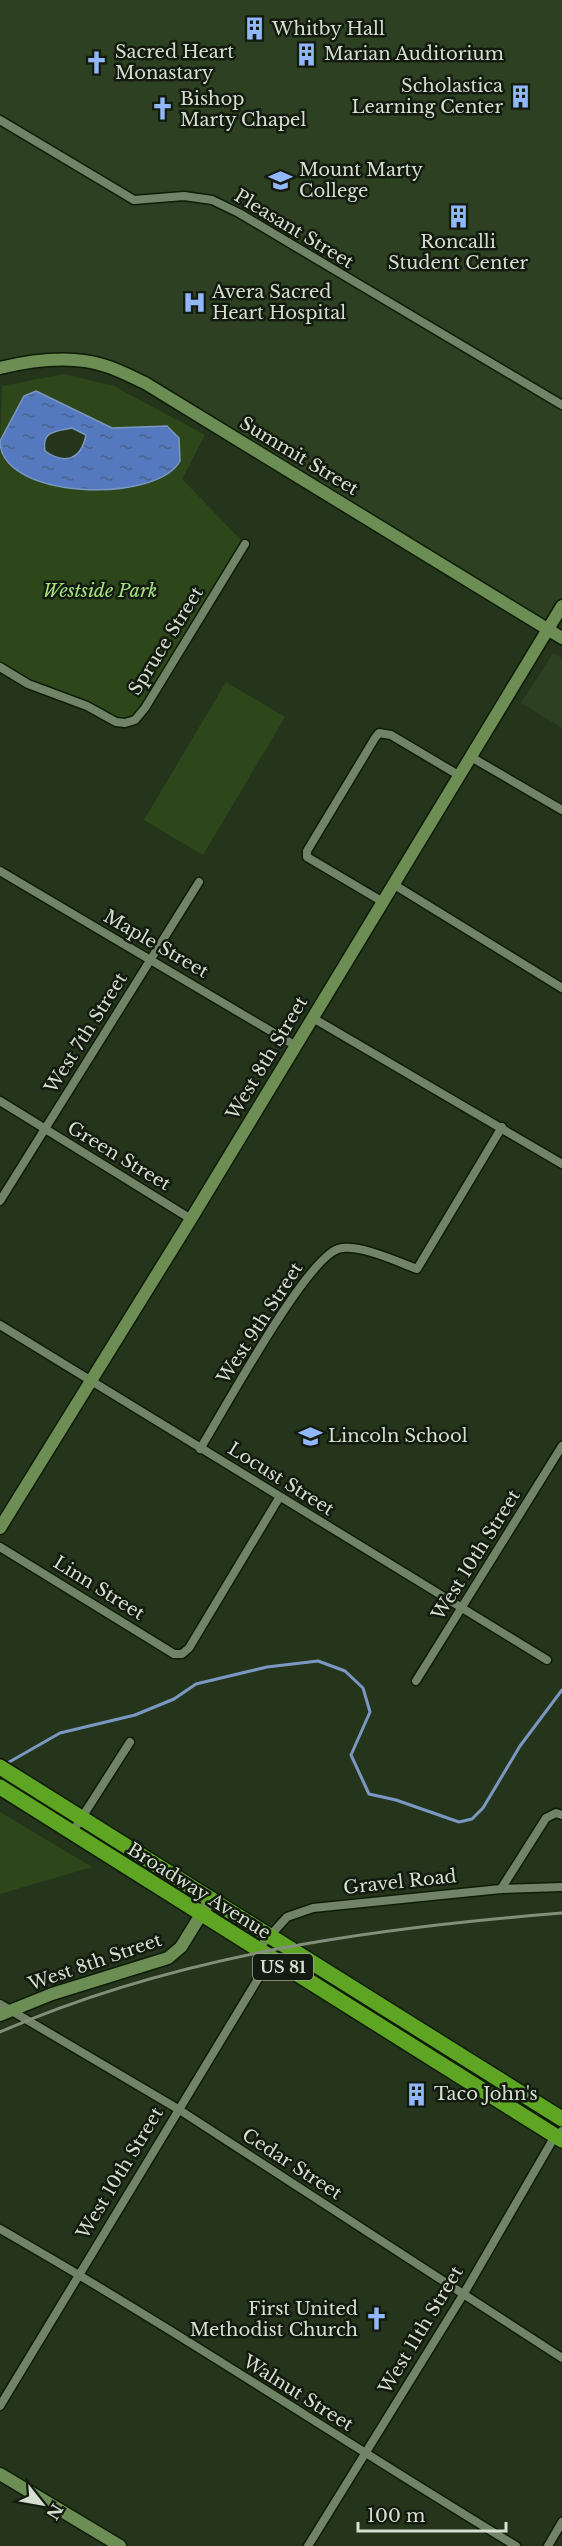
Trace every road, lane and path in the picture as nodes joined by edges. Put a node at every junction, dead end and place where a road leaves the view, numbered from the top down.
1 (0, 120) edge
2 (0, 368) edge
3 (562, 405) edge
4 (245, 544) dead end
5 (562, 606) edge
6 (548, 629) junction
7 (562, 638) edge
8 (0, 667) edge
9 (471, 757) junction
10 (460, 776) junction
11 (562, 810) edge
12 (0, 871) edge
13 (199, 882) dead end
14 (393, 884) junction
15 (383, 902) junction
16 (152, 961) junction
17 (562, 988) edge
18 (313, 1018) junction
19 (296, 1046) junction
20 (0, 1101) edge
21 (502, 1127) junction
22 (45, 1130) junction
23 (562, 1164) edge
24 (0, 1201) edge
25 (191, 1219) junction
26 (0, 1325) edge
27 (91, 1380) junction
28 (562, 1447) edge
29 (200, 1449) junction
30 (279, 1498) junction
31 (0, 1528) edge
32 (0, 1547) edge
33 (463, 1609) junction
34 (547, 1659) dead end
35 (416, 1681) dead end
36 (130, 1742) dead end
37 (0, 1767) edge
38 (6, 1791) edge
39 (562, 1815) edge
40 (82, 1818) junction
41 (72, 1833) junction
42 (562, 1887) edge
43 (501, 1889) junction
44 (210, 1900) junction
45 (201, 1915) junction
46 (269, 1936) junction
47 (257, 1950) junction
48 (270, 1959) junction
49 (4, 2010) edge
50 (178, 2109) junction
51 (562, 2119) edge
52 (560, 2136) edge
53 (0, 2229) edge
54 (79, 2274) junction
55 (463, 2295) junction
56 (562, 2358) edge
57 (0, 2406) edge
58 (364, 2454) junction
59 (0, 2474) edge
60 (562, 2522) edge
61 (120, 2546) edge
62 (308, 2546) edge
63 (516, 2546) edge
64 (548, 2546) edge

1 - 3 street, Pleasant Street
2 - 6 street, Summit Street
4 - 8 street, Spruce Street
5 - 6 street, West 8th Street
6 - 7 street, Summit Street
6 - 9 street, West 8th Street
9 - 10 street, West 8th Street
9 - 11 street
10 - 14 street, West 8th Street
10 - 15 street
12 - 16 street, Maple Street
13 - 16 street, West 7th Street
14 - 15 street, West 8th Street
14 - 17 street
15 - 18 street, West 8th Street
16 - 19 street, Maple Street
16 - 22 street, West 7th Street
18 - 19 street, West 8th Street
18 - 21 street
19 - 25 street, West 8th Street
20 - 22 street, Green Street
21 - 23 street
21 - 29 street, West 9th Street
22 - 24 street, West 7th Street
22 - 25 street, Green Street
25 - 27 street, West 8th Street
26 - 27 street, Locust Street
27 - 29 street, Locust Street
27 - 31 street, West 8th Street
28 - 33 street, West 10th Street
29 - 30 street, Locust Street
30 - 32 street, Linn Street
30 - 33 street, Locust Street
33 - 34 street, Locust Street
33 - 35 street, West 10th Street
36 - 40 street
37 - 40 highway, Broadway Avenue / US 81
38 - 41 highway, Broadway Avenue / US 81
39 - 43 street
40 - 41 street
40 - 44 highway, Broadway Avenue / US 81
41 - 45 highway, Broadway Avenue / US 81
42 - 43 street, Gravel Road
43 - 46 street, Gravel Road
44 - 45 street, West 8th Street
44 - 46 highway, Broadway Avenue / US 81
45 - 47 highway, Broadway Avenue / US 81
45 - 49 street, West 8th Street
46 - 47 street, Gravel Road
46 - 51 highway, Broadway Avenue / US 81
47 - 48 highway, Broadway Avenue / US 81
48 - 50 street, West 10th Street
48 - 52 highway, Broadway Avenue / US 81
49 - 50 street, Cedar Street
50 - 54 street, West 10th Street
50 - 55 street, Cedar Street
52 - 55 street, West 11th Street
53 - 54 street, Walnut Street
54 - 57 street, West 10th Street
54 - 58 street, Walnut Street
55 - 56 street, Cedar Street
55 - 58 street, West 11th Street
58 - 62 street, West 11th Street
58 - 63 street, Walnut Street
59 - 61 street
60 - 64 street

